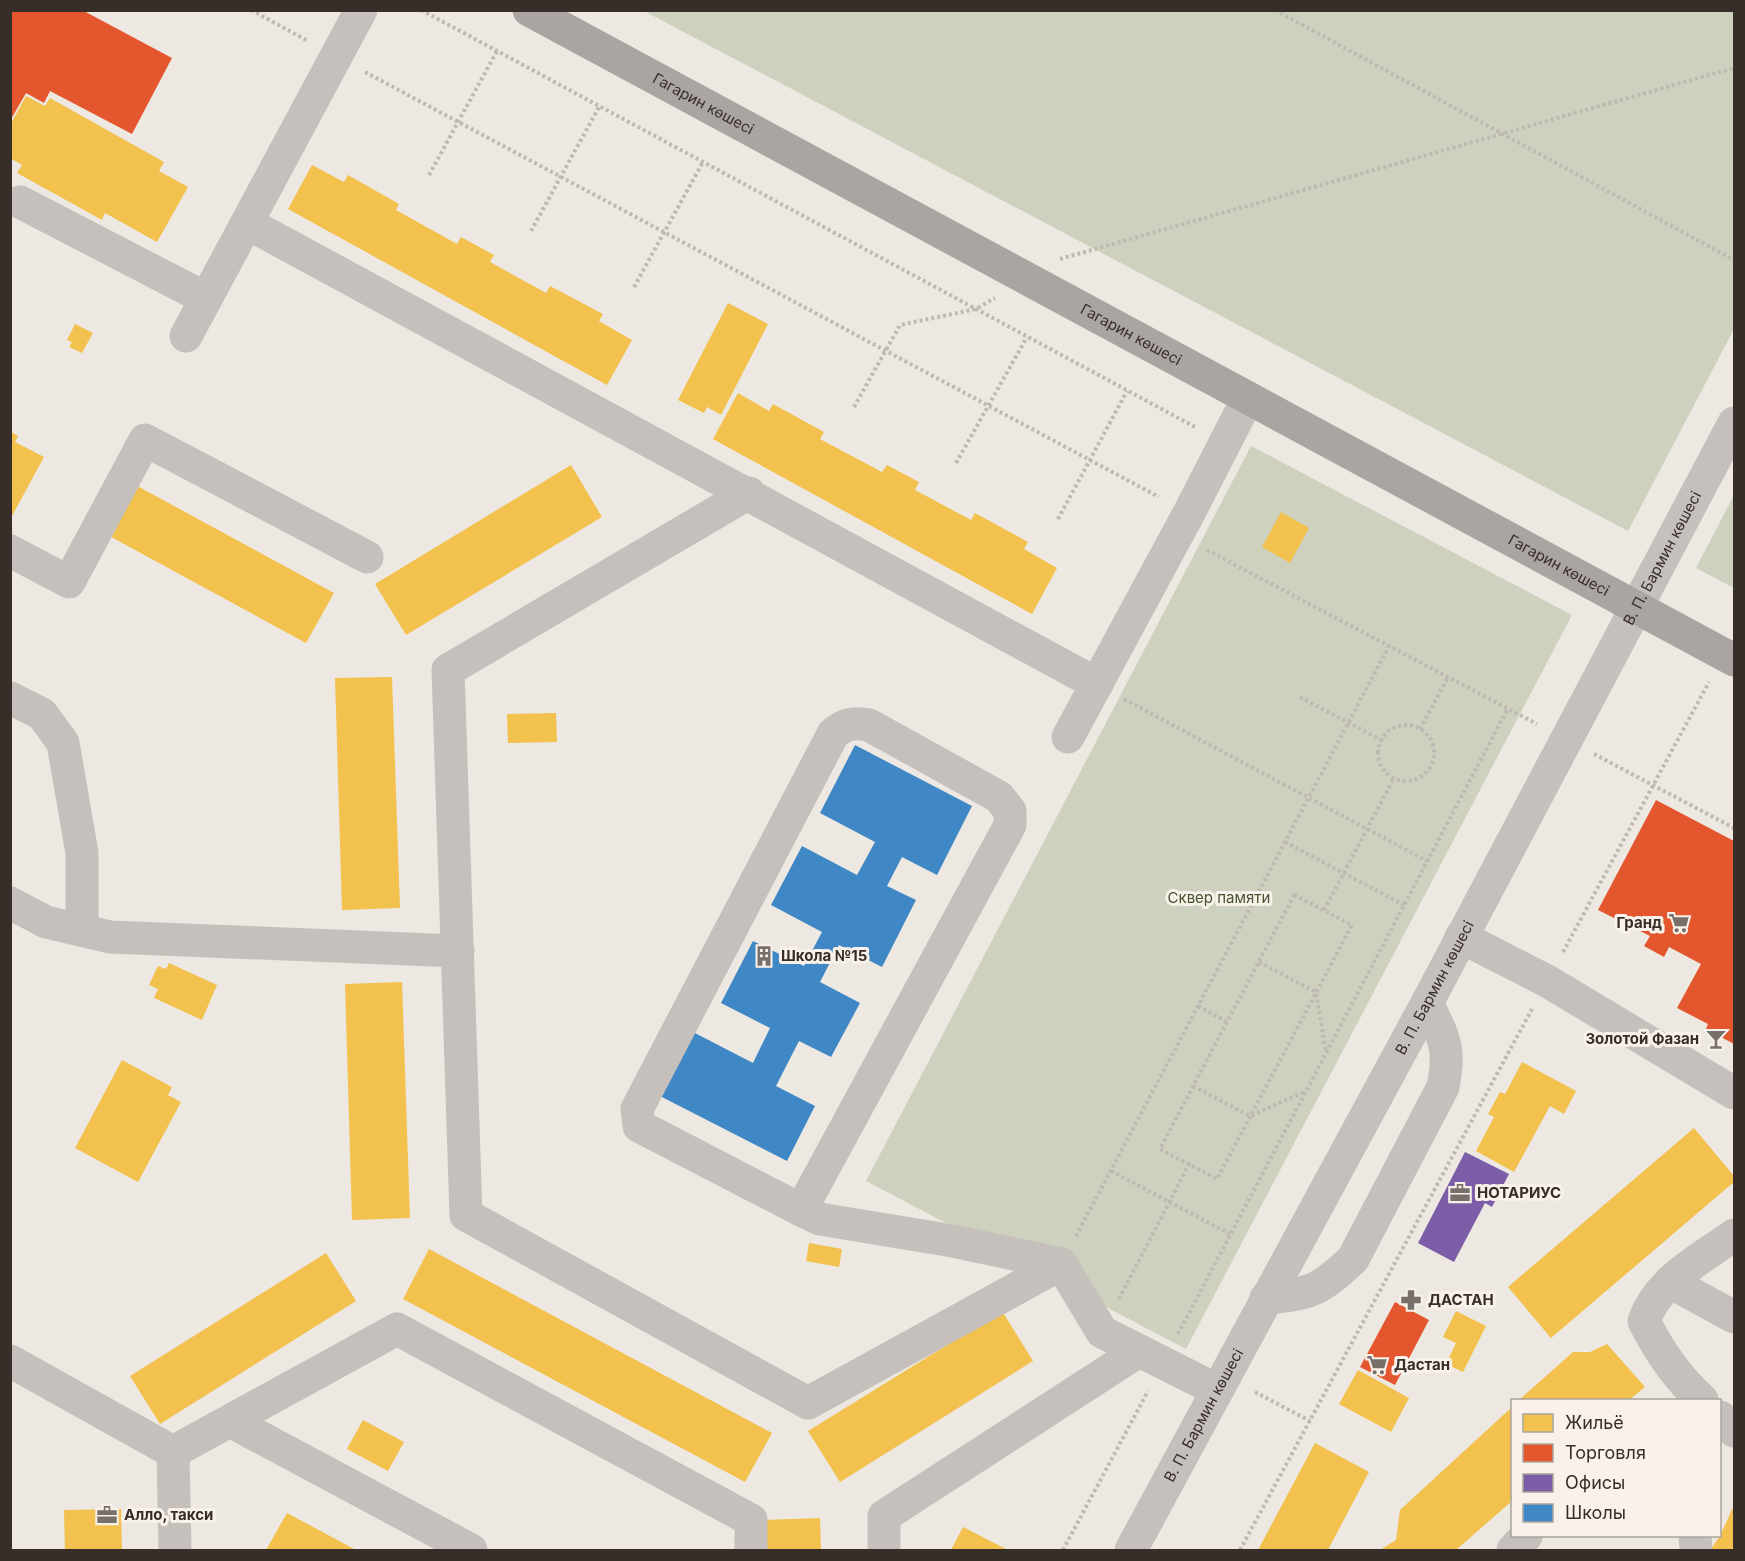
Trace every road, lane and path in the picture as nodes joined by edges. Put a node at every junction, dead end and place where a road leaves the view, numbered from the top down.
1 (251, 10) edge
2 (361, 10) edge
3 (421, 10) edge
4 (529, 10) edge
5 (1275, 10) edge
6 (497, 51) junction
7 (336, 57) junction
8 (1734, 68) edge
9 (599, 106) junction
10 (459, 122) junction
11 (1501, 133) junction
12 (703, 162) junction
13 (429, 175) dead end
14 (560, 177) junction
15 (20, 202) dead end
16 (247, 223) junction
17 (531, 231) dead end
18 (664, 233) junction
19 (1734, 260) edge
20 (1027, 279) junction
21 (634, 287) dead end
22 (206, 298) junction
23 (976, 309) junction
24 (186, 336) dead end
25 (1027, 337) junction
26 (886, 351) junction
27 (1127, 391) junction
28 (1248, 398) junction
29 (988, 406) junction
30 (854, 407) dead end
31 (1734, 423) edge
32 (1225, 443) junction
33 (1090, 460) junction
34 (956, 463) dead end
35 (749, 494) junction
36 (1058, 519) dead end
37 (1184, 524) junction
38 (10, 551) edge
39 (367, 557) dead end
40 (1636, 608) junction
41 (1389, 646) junction
42 (1729, 657) edge
43 (1448, 677) junction
44 (1097, 684) junction
45 (10, 698) edge
46 (1300, 698) dead end
47 (1508, 708) junction
48 (1348, 723) junction
49 (1420, 729) junction
50 (1068, 737) dead end
51 (1565, 739) junction
52 (1381, 740) junction
53 (1394, 778) junction
54 (1653, 785) junction
55 (1308, 798) junction
56 (1734, 828) edge
57 (1366, 829) junction
58 (1285, 842) junction
59 (1427, 861) junction
60 (1344, 873) junction
61 (10, 903) edge
62 (1404, 905) junction
63 (1324, 910) junction
64 (82, 930) junction
65 (1461, 937) junction
66 (458, 951) junction
67 (1259, 962) junction
68 (1547, 981) junction
69 (1316, 992) junction
70 (1427, 1003) junction
71 (1198, 1006) junction
72 (1227, 1022) junction
73 (1326, 1053) junction
74 (1193, 1086) junction
75 (1306, 1091) junction
76 (1734, 1093) edge
77 (1250, 1116) junction
78 (1189, 1164) junction
79 (1111, 1171) junction
80 (1169, 1202) junction
81 (801, 1210) junction
82 (1230, 1234) junction
83 (1734, 1235) edge
84 (1061, 1264) junction
85 (1670, 1281) junction
86 (1266, 1298) junction
87 (1734, 1317) edge
88 (1102, 1332) junction
89 (1150, 1357) junction
90 (10, 1361) edge
91 (1217, 1390) junction
92 (1683, 1397) edge
93 (1721, 1419) edge
94 (230, 1421) junction
95 (1734, 1431) edge
96 (173, 1452) junction
97 (1525, 1537) edge
98 (175, 1551) edge
99 (471, 1551) edge
100 (751, 1551) edge
101 (884, 1551) edge
102 (1063, 1551) edge
103 (1131, 1551) edge
104 (1240, 1551) edge
105 (1513, 1551) edge

1 - 7 path
2 - 7 street
3 - 6 path
4 - 20 main road, Гагарин көшесі
5 - 11 path
6 - 9 path
6 - 10 path
7 - 10 path
7 - 16 street
8 - 11 path
9 - 12 path
9 - 14 path
10 - 13 path
10 - 14 path
11 - 19 path
11 - 20 path
12 - 18 path
12 - 23 path
14 - 17 path
14 - 18 path
15 - 22 street
16 - 22 street
16 - 35 street
18 - 21 path
18 - 26 path
20 - 23 path
20 - 28 main road, Гагарин көшесі
22 - 24 street
23 - 25 path
23 - 26 path
25 - 27 path
25 - 29 path
26 - 29 path
26 - 30 path
27 - 32 path
27 - 33 path
28 - 32 street
28 - 40 main road, Гагарин көшесі
29 - 33 path
29 - 34 path
31 - 40 street, В. П. Бармин көшесі
32 - 37 street
33 - 36 path
33 - 37 path
35 - 44 street
35 - 66 street
37 - 41 path
37 - 44 street
38 - 39 street
40 - 42 main road, Гагарин көшесі
40 - 51 street, В. П. Бармин көшесі
41 - 43 path
41 - 48 path
42 - 54 path
43 - 47 path
43 - 49 path
44 - 50 street
44 - 55 path
45 - 64 street
46 - 48 path
47 - 51 path
47 - 59 path
48 - 52 path
48 - 55 path
49 - 52 path
49 - 53 path
51 - 54 path
51 - 65 street, В. П. Бармин көшесі
52 - 53 path
53 - 57 path
54 - 56 path
54 - 68 path
55 - 57 path
55 - 58 path
57 - 59 path
57 - 60 path
58 - 60 path
58 - 71 path
59 - 62 path
60 - 62 path
60 - 63 path
61 - 64 street
62 - 73 path
63 - 67 path
63 - 69 path
64 - 66 street
65 - 68 street
65 - 70 street, В. П. Бармин көшесі
66 - 84 street
67 - 69 path
67 - 72 path
68 - 76 street
68 - 104 path
69 - 73 path
69 - 77 path
70 - 86 street, В. П. Бармин көшесі
70 - 86 street
71 - 72 path
71 - 79 path
72 - 74 path
73 - 75 path
74 - 77 path
74 - 78 path
75 - 77 path
75 - 82 path
77 - 78 path
78 - 80 path
79 - 80 path
79 - 84 path
80 - 82 path
80 - 88 path
81 - 81 street
81 - 84 street
82 - 89 path
83 - 85 street
84 - 88 street
85 - 87 street
85 - 92 street
86 - 91 street, В. П. Бармин көшесі
88 - 89 street
89 - 91 street
89 - 101 street
89 - 102 path
90 - 96 street
91 - 103 street, В. П. Бармин көшесі
93 - 95 street
94 - 96 street
94 - 99 street
94 - 100 street
96 - 98 street
97 - 105 street

